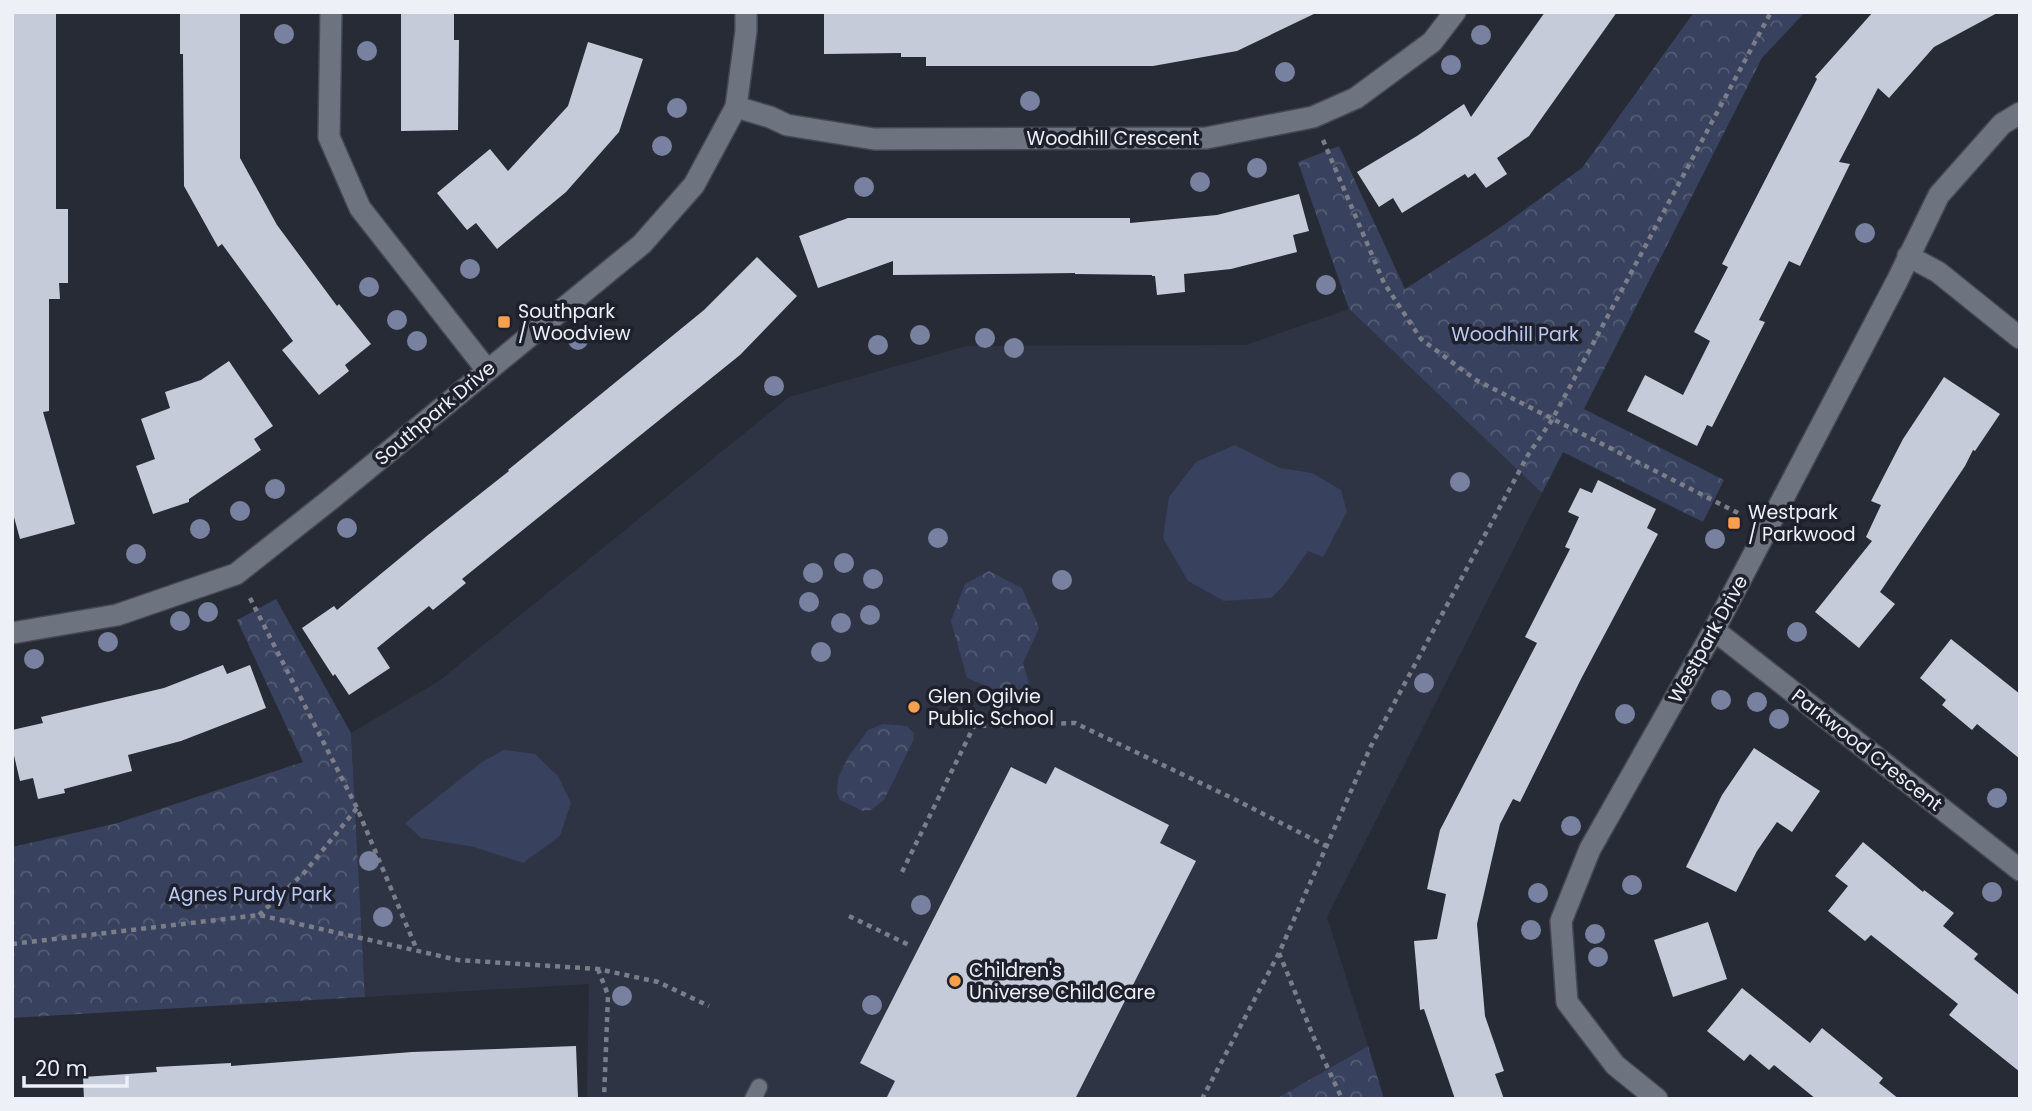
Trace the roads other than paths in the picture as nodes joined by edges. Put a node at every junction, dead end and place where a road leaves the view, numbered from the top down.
1 (331, 12) edge
2 (746, 12) edge
3 (1455, 12) edge
4 (736, 107) junction
5 (2020, 113) edge
6 (1909, 256) junction
7 (2020, 338) edge
8 (487, 370) junction
9 (1714, 629) junction
10 (12, 633) edge
11 (2020, 870) edge
12 (1657, 1099) edge

1 - 8 street
2 - 4 street, Southpark Drive
3 - 4 street, Woodhill Crescent
4 - 8 street, Southpark Drive
5 - 6 street, Westpark Drive
6 - 7 street
6 - 9 street, Westpark Drive
8 - 10 street, Southpark Drive
9 - 11 street, Parkwood Crescent
9 - 12 street, Westpark Drive

